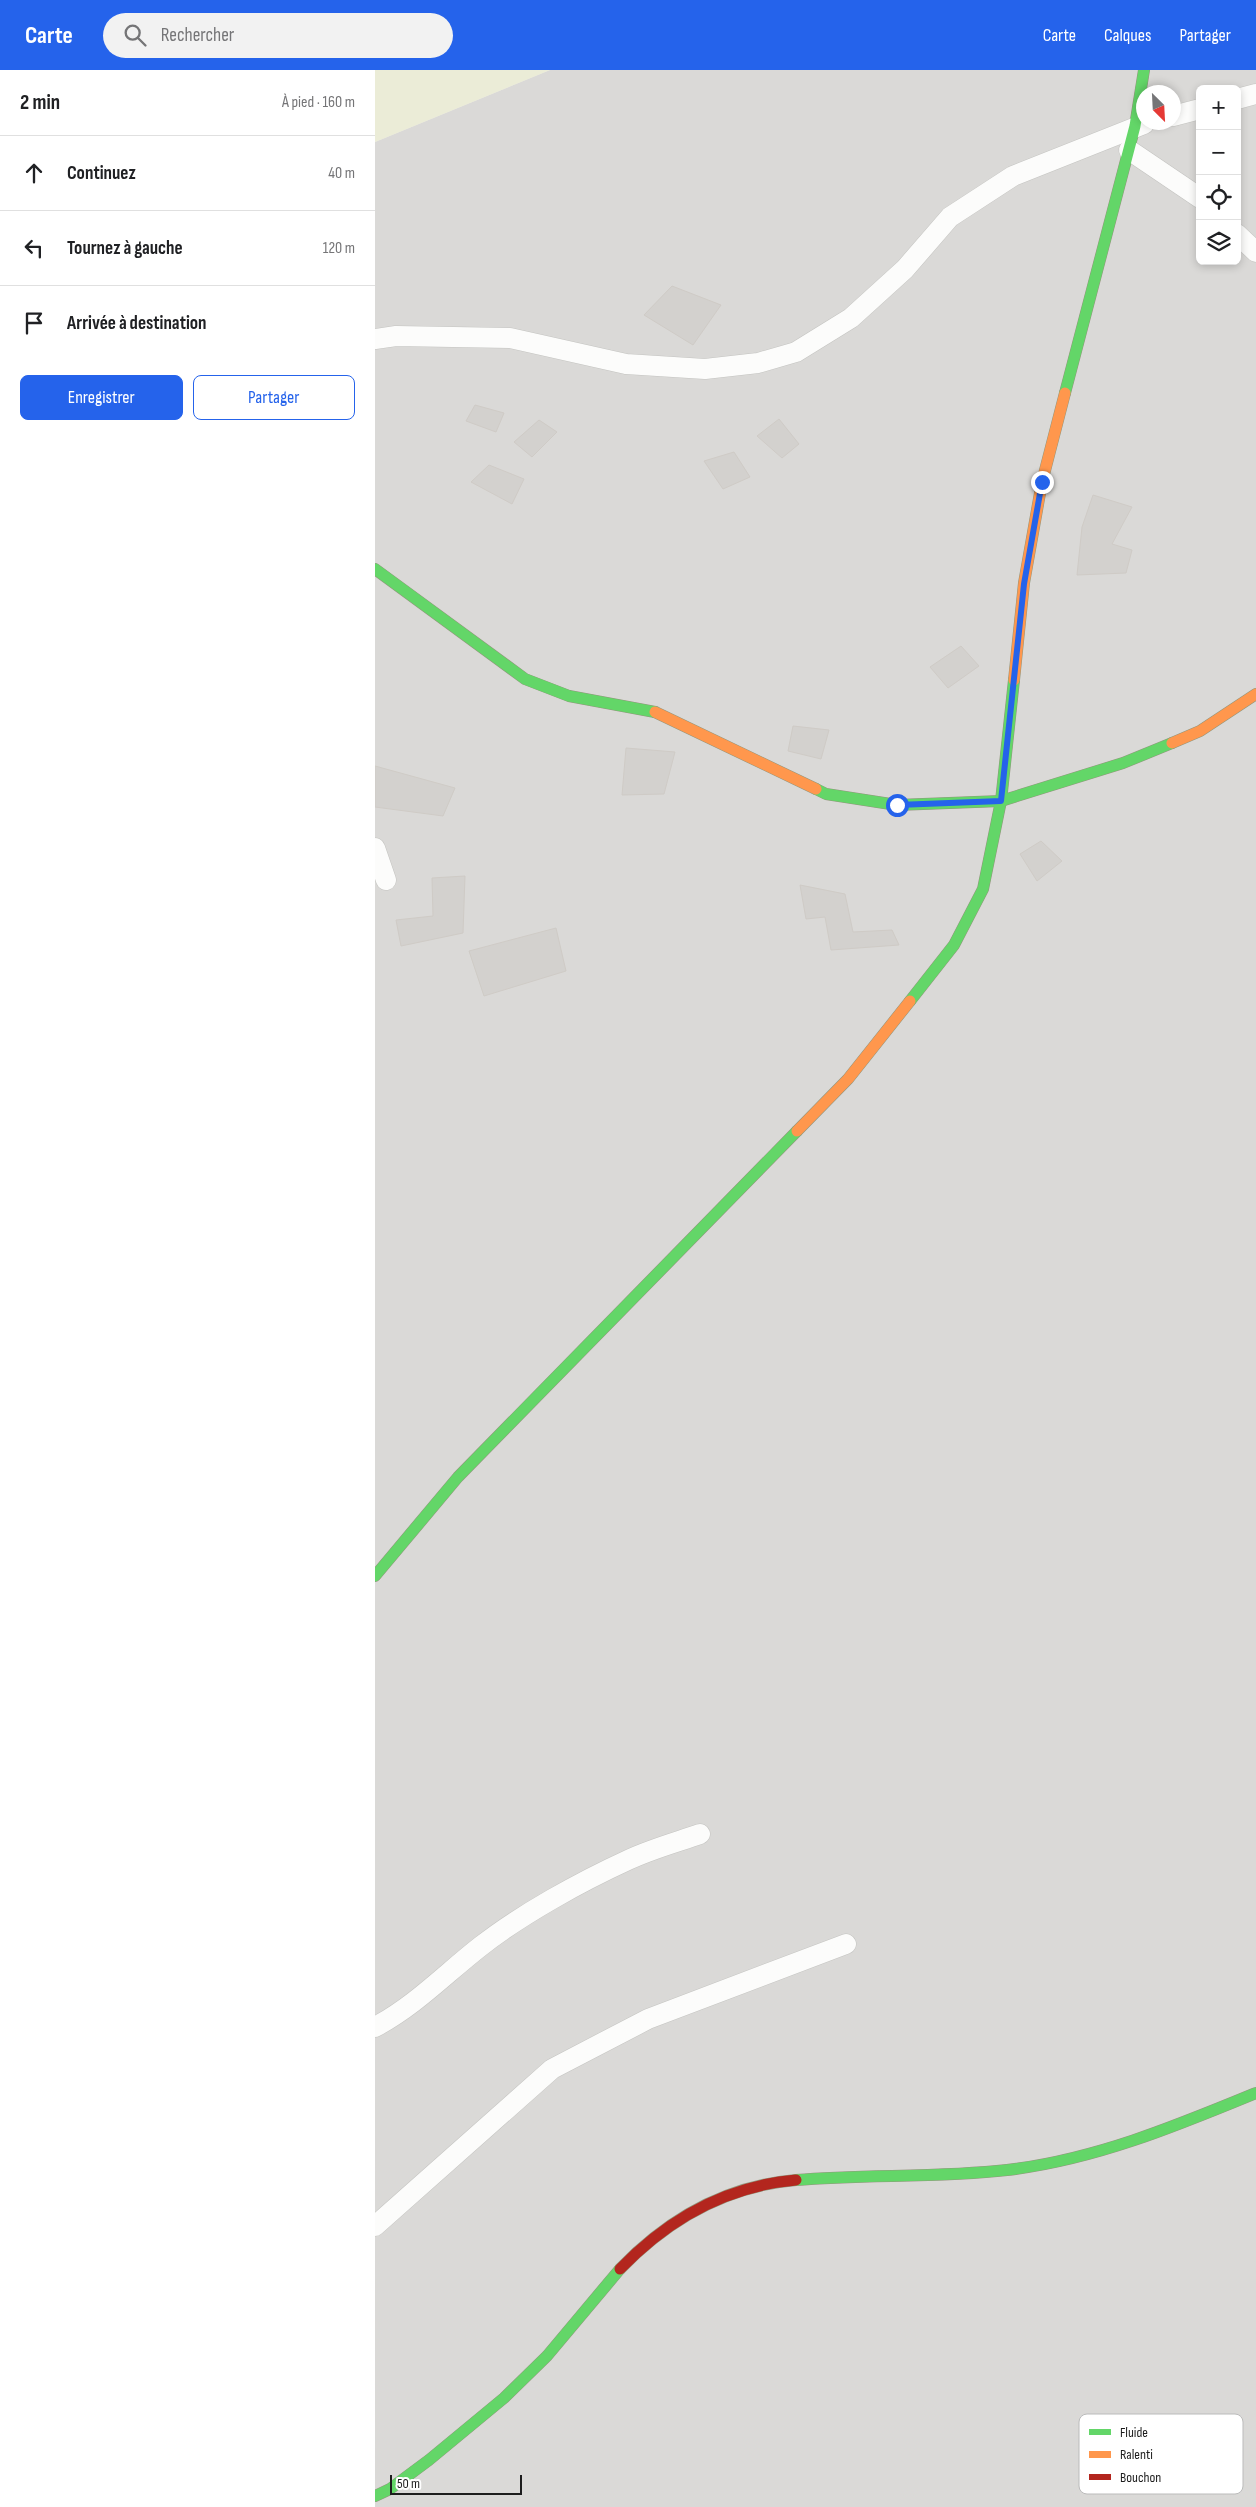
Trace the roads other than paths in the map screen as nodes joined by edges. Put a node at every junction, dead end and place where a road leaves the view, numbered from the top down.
1 (1144, 70) edge
2 (1143, 85) edge
3 (1256, 94) edge
4 (1241, 98) edge
5 (1196, 110) edge
6 (1181, 114) edge
7 (1136, 126) edge
8 (1139, 130) edge
9 (1129, 150) junction
10 (1196, 195) edge
11 (1241, 238) edge
12 (1256, 252) edge
13 (375, 339) edge
14 (375, 569) edge
15 (1256, 694) edge
16 (1001, 801) junction
17 (375, 848) edge
18 (386, 880) dead end
19 (375, 1576) edge
20 (700, 1834) dead end
21 (847, 1944) dead end
22 (375, 2027) edge
23 (1256, 2093) edge
24 (375, 2226) edge
25 (375, 2496) edge

1 - 2 street
3 - 4 street
5 - 6 street
7 - 13 street
8 - 9 street
9 - 10 street
9 - 16 street
11 - 12 street
14 - 16 street
15 - 16 street
16 - 19 street
17 - 18 street
20 - 22 street
21 - 24 street
23 - 25 street

